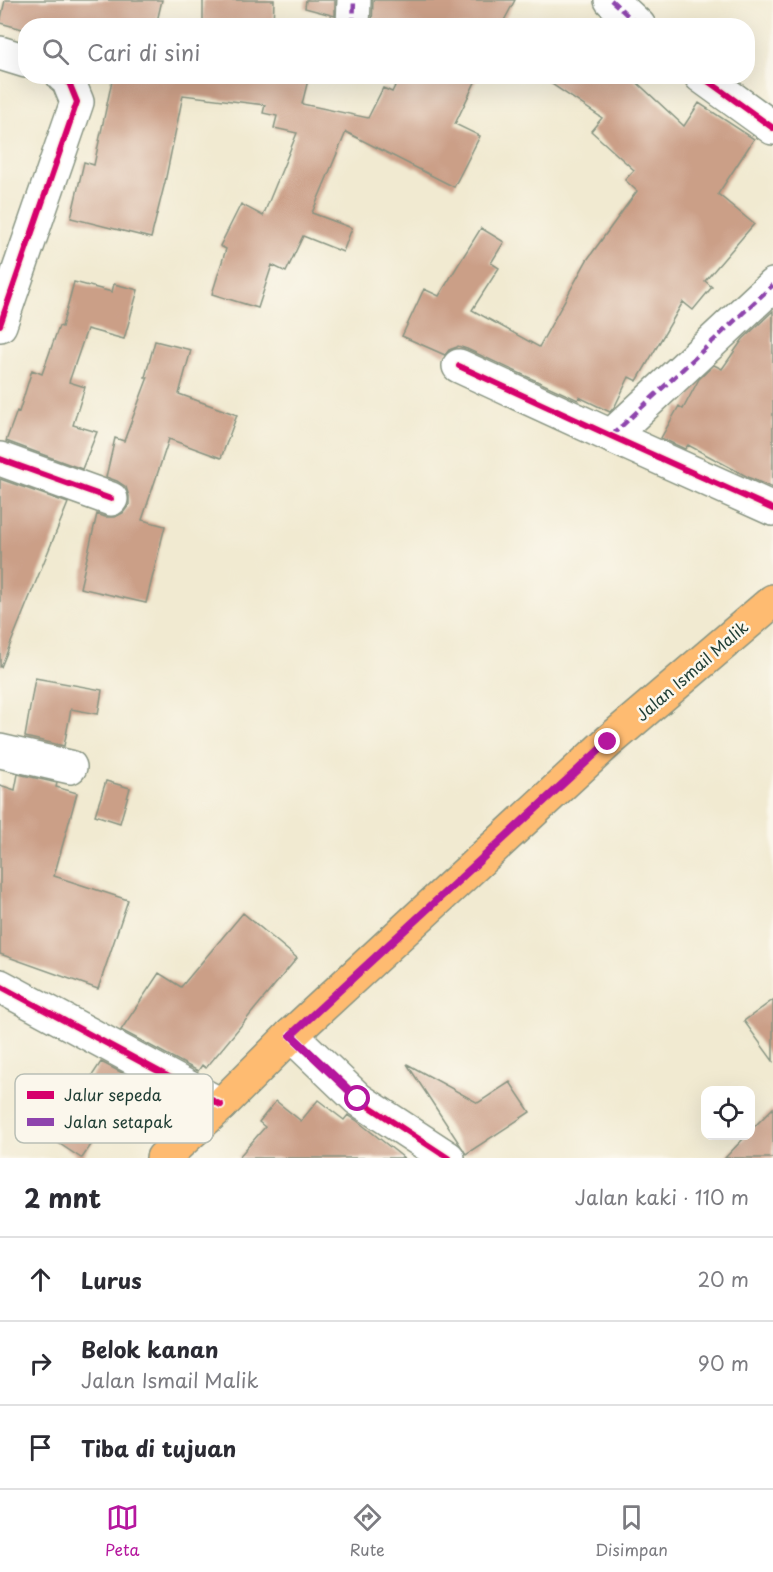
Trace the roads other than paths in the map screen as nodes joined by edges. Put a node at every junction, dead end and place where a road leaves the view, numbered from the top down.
1 (354, 0) edge
2 (610, 0) edge
3 (353, 18) edge
4 (630, 18) edge
5 (0, 54) edge
6 (18, 59) edge
7 (70, 84) edge
8 (712, 84) edge
9 (773, 128) edge
10 (773, 285) edge
11 (0, 325) edge
12 (459, 366) dead end
13 (611, 436) junction
14 (0, 459) edge
15 (111, 500) dead end
16 (773, 509) edge
17 (773, 601) edge
18 (0, 751) edge
19 (70, 767) dead end
20 (0, 986) edge
21 (291, 1035) junction
22 (163, 1074) edge
23 (213, 1101) edge
24 (220, 1105) junction
25 (213, 1112) edge
26 (179, 1143) edge
27 (163, 1158) edge
28 (448, 1158) edge

1 - 3 street
2 - 4 street
5 - 6 street
7 - 11 street
8 - 9 street
10 - 13 street
12 - 13 street
13 - 16 street
14 - 15 street
17 - 21 main road, Jalan Ismail Malik
18 - 19 street
20 - 22 street
21 - 24 main road, Jalan Ismail Malik
21 - 28 street
23 - 24 street
24 - 25 main road, Jalan Ismail Malik
26 - 27 main road, Jalan Ismail Malik

